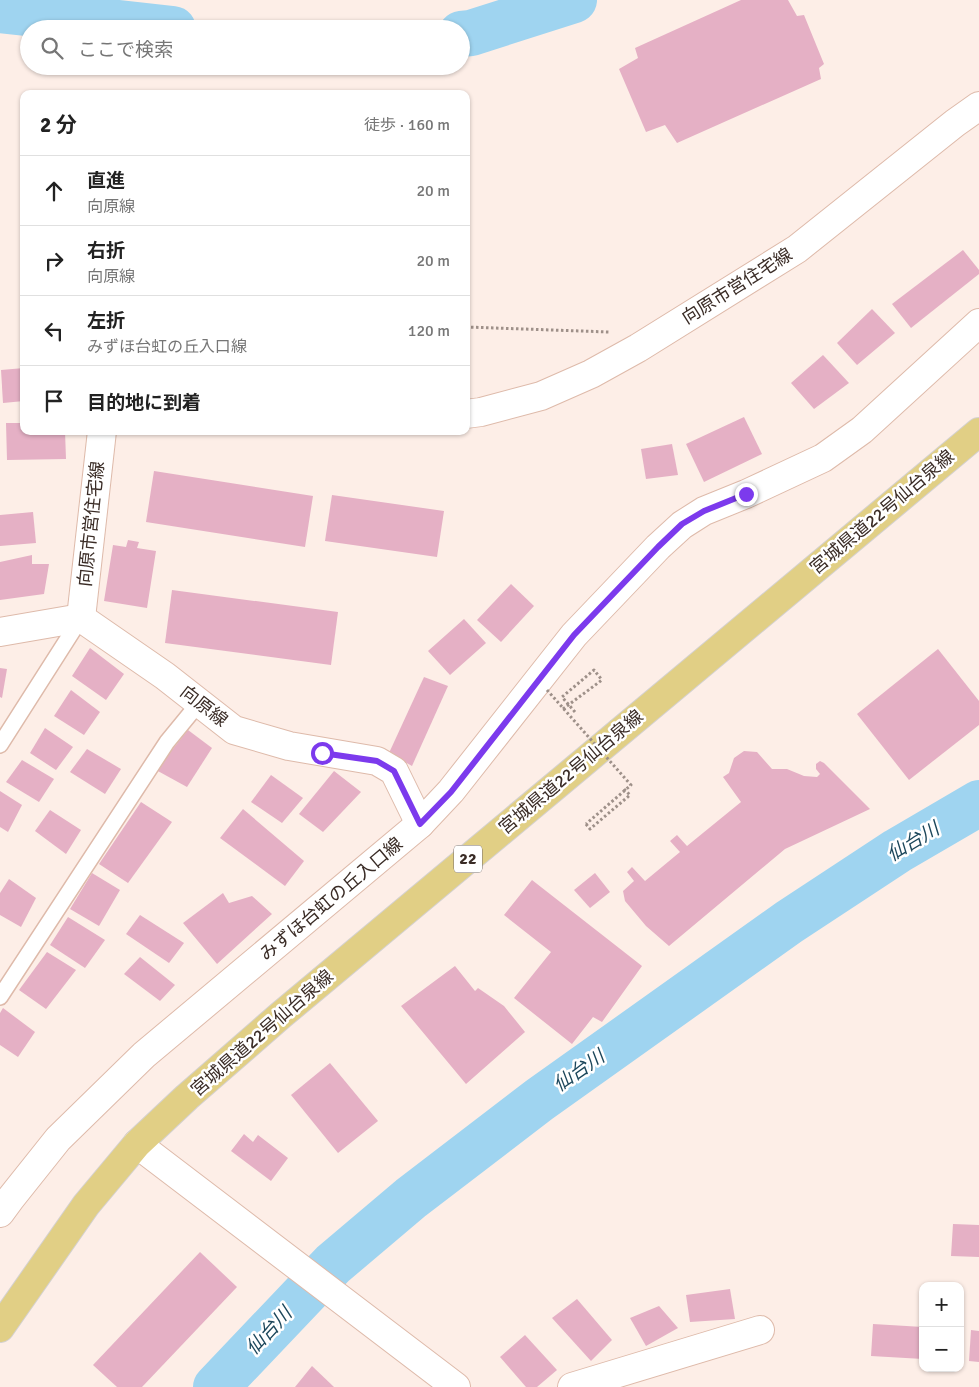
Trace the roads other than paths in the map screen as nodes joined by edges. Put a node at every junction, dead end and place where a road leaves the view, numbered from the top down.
1 (979, 106) edge
2 (979, 323) edge
3 (470, 413) edge
4 (979, 432) edge
5 (102, 435) edge
6 (80, 618) junction
7 (0, 632) edge
8 (199, 703) junction
9 (0, 745) edge
10 (420, 824) junction
11 (0, 997) edge
12 (137, 1144) junction
13 (0, 1213) edge
14 (0, 1328) edge
15 (760, 1330) dead end
16 (456, 1387) edge
17 (572, 1387) edge

1 - 3 street, 向原市営住宅線
2 - 10 street, みずほ台虹の丘入口線
4 - 12 main road, 宮城県道22号仙台泉線 / 22
5 - 6 street, 向原市営住宅線
6 - 7 street
6 - 8 street, 向原線
6 - 9 lane
8 - 10 street, 向原線
8 - 11 lane
10 - 13 street, みずほ台虹の丘入口線
12 - 14 main road, 宮城県道22号仙台泉線 / 22
12 - 16 street
15 - 17 street

